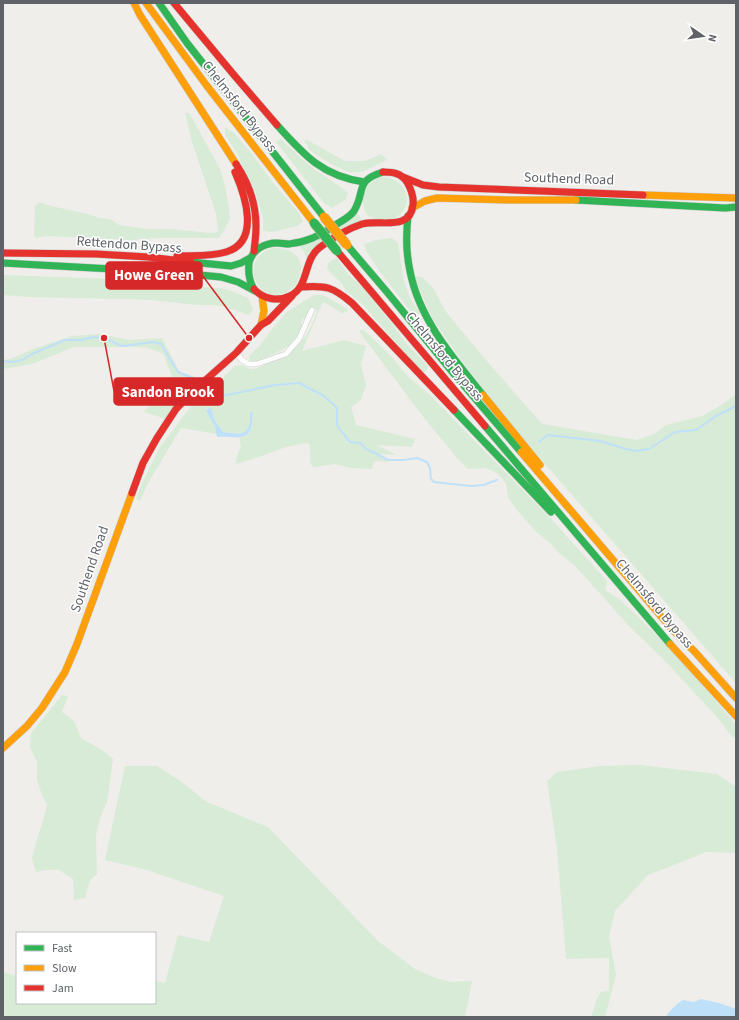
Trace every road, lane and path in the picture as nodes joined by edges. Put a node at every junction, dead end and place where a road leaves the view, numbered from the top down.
1 (134, 3) edge
2 (146, 3) edge
3 (159, 3) edge
4 (174, 3) edge
5 (216, 134) junction
6 (403, 177) junction
7 (364, 182) junction
8 (736, 198) edge
9 (736, 207) edge
10 (410, 212) junction
11 (3, 253) edge
12 (252, 254) junction
13 (148, 257) junction
14 (3, 263) edge
15 (302, 287) junction
16 (259, 293) junction
17 (292, 296) junction
18 (312, 310) dead end
19 (261, 325) junction
20 (236, 353) junction
21 (629, 594) junction
22 (671, 628) junction
23 (736, 698) edge
24 (736, 716) edge
25 (3, 748) edge

1 - 5 main road
2 - 21 main road, Chelmsford Bypass, bridge
3 - 22 main road, Chelmsford Bypass, bridge
4 - 7 main road
5 - 12 main road
5 - 13 main road
6 - 7 main road, Southend Road
6 - 8 main road, Southend Road
6 - 10 main road
7 - 12 main road, Rettendon Bypass
9 - 10 main road, Southend Road
10 - 15 main road, Southend Road
10 - 22 main road
11 - 13 main road, Rettendon Bypass
12 - 13 main road, Rettendon Bypass
12 - 16 main road
14 - 16 main road, Rettendon Bypass
15 - 17 main road
15 - 21 main road
16 - 17 main road, Rettendon Bypass
16 - 19 main road
17 - 19 main road
18 - 20 street
19 - 20 main road
20 - 25 main road, Southend Road
21 - 24 main road, Chelmsford Bypass
22 - 23 main road, Chelmsford Bypass

